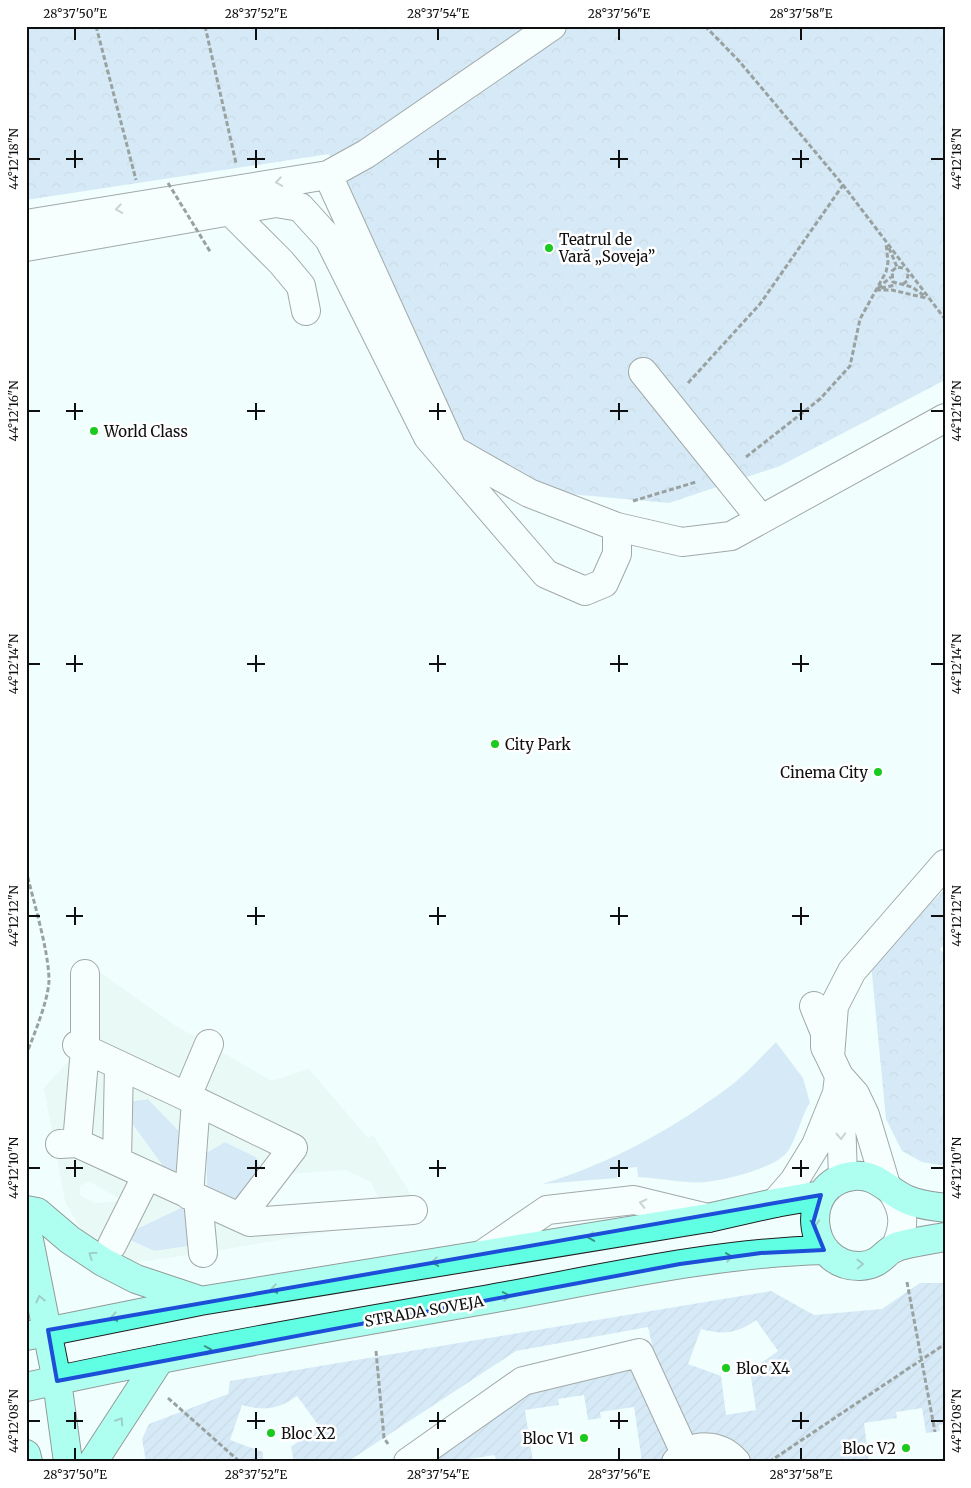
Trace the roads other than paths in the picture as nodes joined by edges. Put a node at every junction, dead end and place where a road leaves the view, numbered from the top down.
1 (552, 26) edge
2 (328, 175) junction
3 (236, 200) junction
4 (26, 224) edge
5 (26, 247) edge
6 (306, 311) dead end
7 (643, 372) dead end
8 (945, 418) edge
9 (762, 519) junction
10 (617, 527) junction
11 (945, 864) edge
12 (85, 974) dead end
13 (806, 1013) dead end
14 (209, 1044) dead end
15 (81, 1047) junction
16 (119, 1065) junction
17 (833, 1068) junction
18 (191, 1099) junction
19 (117, 1161) junction
20 (147, 1175) junction
21 (844, 1178) junction
22 (890, 1189) junction
23 (821, 1195) junction
24 (193, 1197) junction
25 (774, 1203) junction
26 (945, 1208) edge
27 (26, 1210) edge
28 (413, 1210) dead end
29 (240, 1217) junction
30 (26, 1225) edge
31 (945, 1237) edge
32 (112, 1245) dead end
33 (895, 1248) junction
34 (824, 1250) junction
35 (203, 1253) dead end
36 (200, 1301) junction
37 (37, 1333) edge
38 (160, 1359) junction
39 (57, 1381) junction
40 (26, 1387) edge
41 (26, 1454) edge
42 (398, 1454) edge
43 (680, 1457) edge
44 (28, 1462) edge
45 (68, 1462) edge
46 (93, 1462) edge
47 (736, 1462) edge

1 - 2 street
2 -> 3 street
2 - 10 street
3 -> 4 street
3 - 5 street
3 - 6 street
3 - 10 street
7 - 9 street
8 - 9 street
9 - 10 street
11 - 17 street
12 - 15 street
13 - 17 street
14 - 18 street
15 - 16 street
15 - 19 street
16 - 18 street
16 - 19 street
17 -> 21 street
17 - 22 street
17 - 25 street
18 - 24 street
18 - 29 street
19 - 20 street
20 - 24 street
20 - 32 street
21 - 22 main road
21 - 23 main road
22 - 26 main road
22 - 33 street
23 - 25 main road
23 -> 34 main road
24 - 29 street
24 - 35 street
25 -> 36 main road
36 -> 27 main road
28 - 29 street
37 -> 30 main road
31 - 33 main road
34 -> 33 main road
38 -> 34 main road, STRADA SOVEJA
36 -> 37 main road
37 - 39 main road
38 - 39 main road, STRADA SOVEJA
46 -> 38 main road
39 - 40 main road, STRADA SOVEJA
39 - 45 main road
41 - 44 main road
42 - 43 street
43 - 47 street

